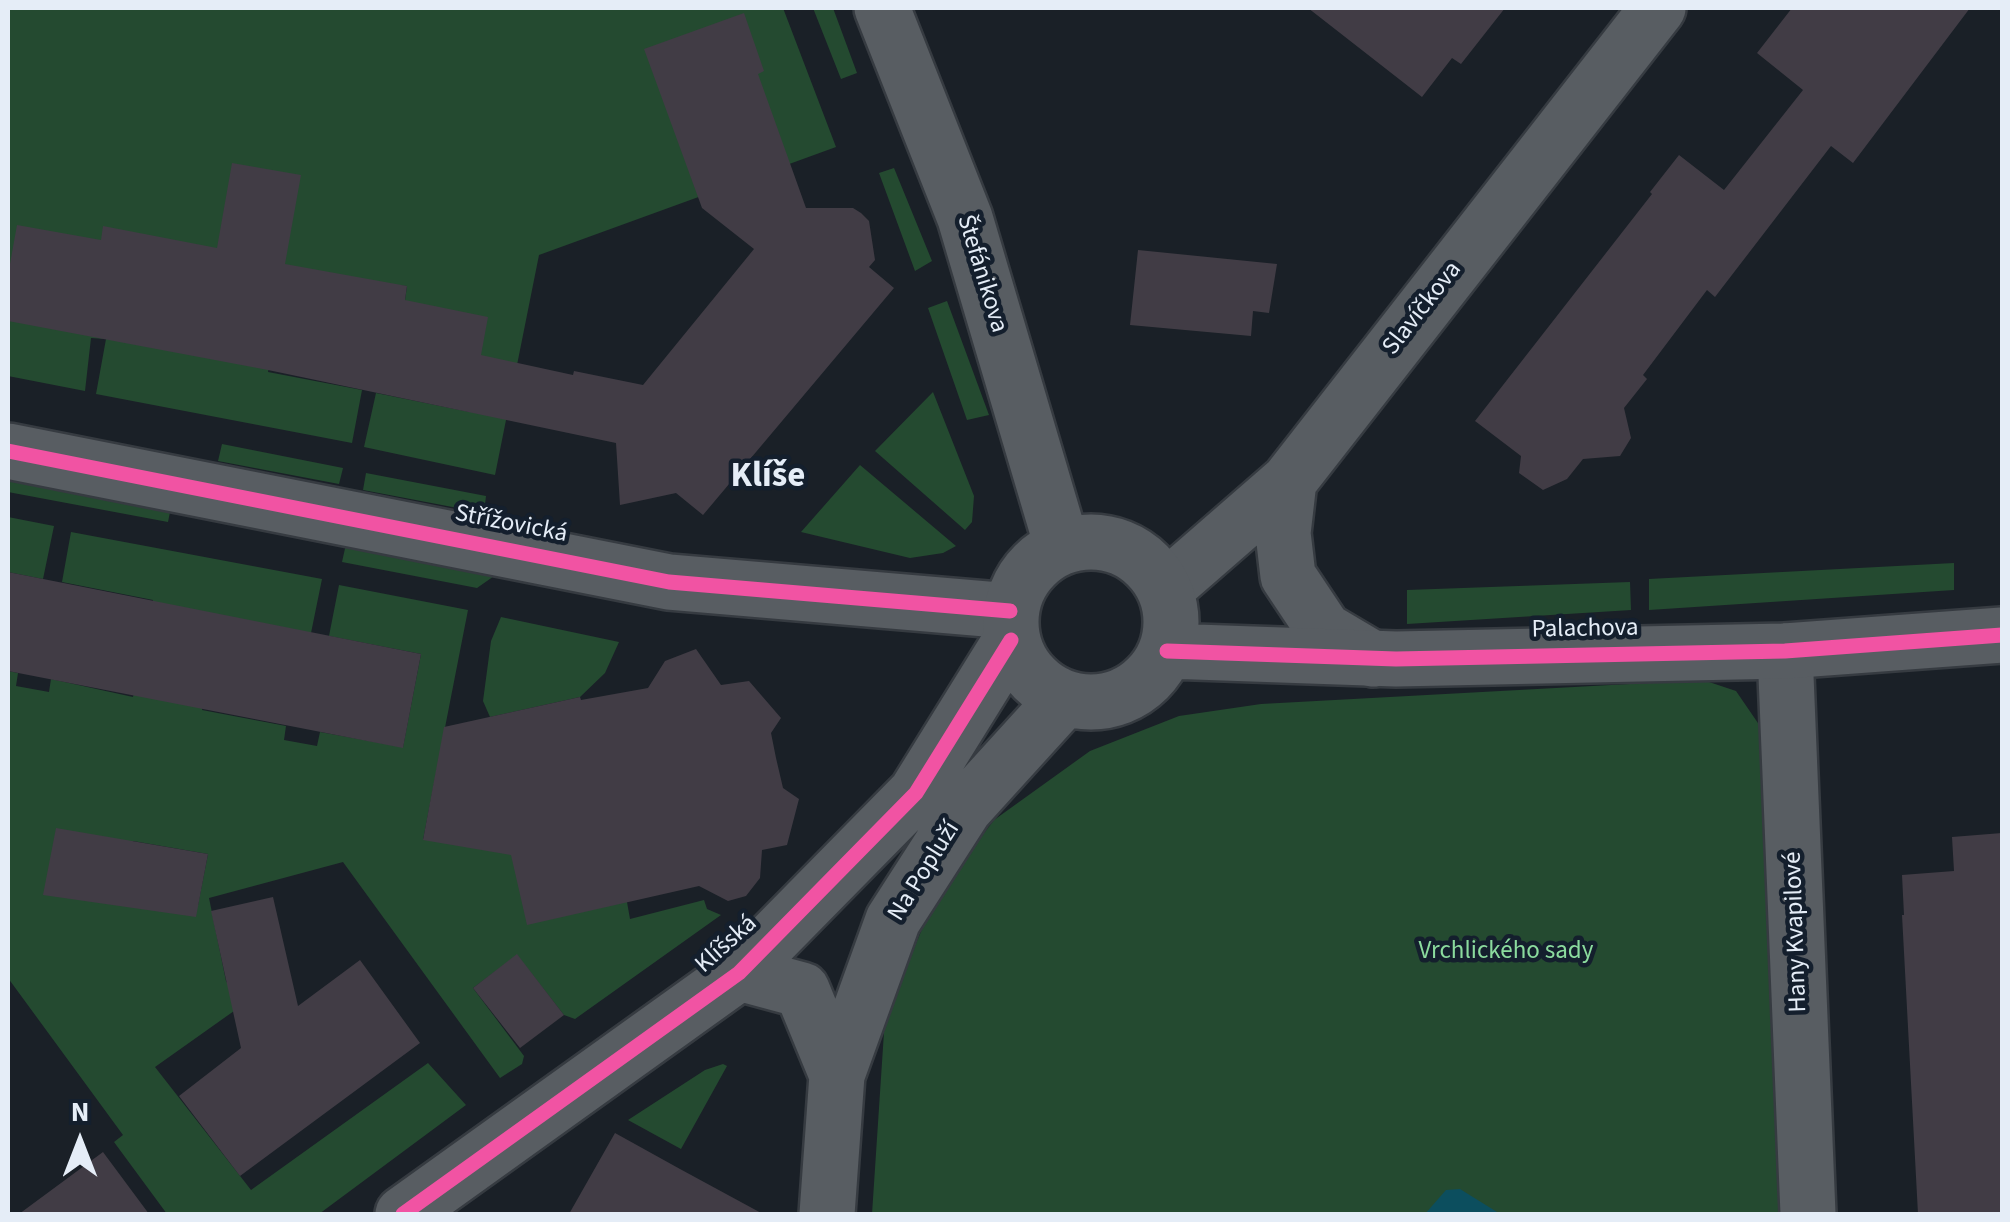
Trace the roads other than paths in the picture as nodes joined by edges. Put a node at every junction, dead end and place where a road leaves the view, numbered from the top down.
1 (882, 8) edge
2 (1658, 8) edge
3 (8, 450) edge
4 (1289, 481) junction
5 (1062, 546) junction
6 (1165, 589) junction
7 (1011, 626) junction
8 (2002, 636) edge
9 (1167, 650) junction
10 (1785, 650) junction
11 (1373, 659) junction
12 (1064, 699) junction
13 (739, 973) junction
14 (837, 1075) junction
15 (403, 1214) edge
16 (827, 1214) edge
17 (1808, 1214) edge

1 - 5 street, Štefánikova
2 - 4 street, Slavíčkova
3 - 7 street, Střížovická
4 - 6 street, Slavíčkova
4 - 11 street
5 - 6 street
5 - 7 street
6 - 9 street
7 - 12 street
7 - 13 street, Klíšská
8 - 10 street, Palachova
9 - 11 street, Palachova
9 - 12 street
10 - 11 street, Palachova
10 - 17 street, Hany Kvapilové
12 - 14 street, Na Popluží
13 - 14 street, Na Popluží
13 - 15 street, Klíšská
14 - 16 street, Na Popluží

